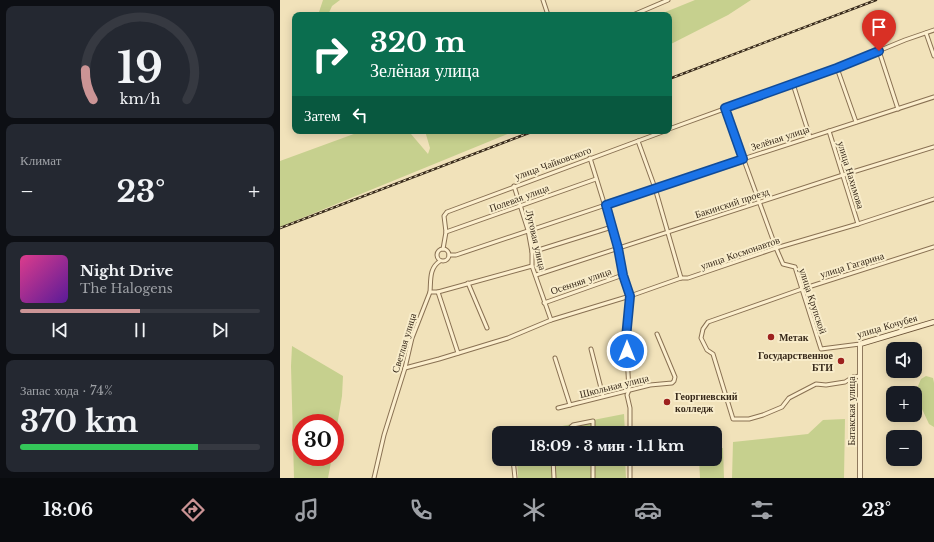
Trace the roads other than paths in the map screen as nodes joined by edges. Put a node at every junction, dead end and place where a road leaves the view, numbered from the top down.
1 (543, 0) edge
2 (668, 0) edge
3 (547, 12) edge
4 (640, 12) edge
5 (934, 30) edge
6 (926, 33) junction
7 (879, 51) junction
8 (934, 56) edge
9 (837, 68) junction
10 (793, 84) junction
11 (934, 97) edge
12 (725, 108) junction
13 (898, 109) junction
14 (856, 122) junction
15 (672, 129) edge
16 (829, 131) junction
17 (657, 134) edge
18 (810, 137) junction
19 (638, 141) junction
20 (934, 147) edge
21 (590, 158) junction
22 (743, 159) junction
23 (843, 175) junction
24 (596, 178) junction
25 (514, 186) junction
26 (655, 188) junction
27 (934, 199) edge
28 (760, 202) junction
29 (606, 205) junction
30 (520, 206) junction
31 (858, 224) junction
32 (612, 227) junction
33 (528, 230) junction
34 (446, 232) junction
35 (668, 232) junction
36 (618, 248) junction
37 (776, 248) junction
38 (934, 248) edge
39 (444, 249) junction
40 (532, 252) junction
41 (449, 255) junction
42 (440, 261) junction
43 (532, 266) junction
44 (536, 275) junction
45 (623, 275) junction
46 (681, 278) junction
47 (468, 283) junction
48 (802, 289) junction
49 (430, 292) junction
50 (438, 292) junction
51 (630, 296) junction
52 (544, 303) junction
53 (551, 320) junction
54 (934, 322) edge
55 (487, 328) dead end
56 (657, 334) dead end
57 (860, 344) junction
58 (591, 349) dead end
59 (821, 349) joint
60 (458, 353) junction
61 (555, 358) dead end
62 (405, 368) junction
63 (860, 376) junction
64 (629, 390) junction
65 (603, 396) junction
66 (570, 405) junction
67 (558, 408) dead end
68 (572, 426) edge
69 (593, 426) edge
70 (630, 426) edge
71 (514, 466) edge
72 (553, 466) edge
73 (593, 466) edge
74 (630, 466) edge
75 (374, 478) edge
76 (515, 478) edge
77 (554, 478) edge
78 (593, 478) edge
79 (630, 478) edge
80 (860, 478) edge

1 - 3 street
2 - 4 street
5 - 6 street
6 - 7 street
6 - 8 street
7 - 9 street
7 - 13 street
9 - 10 street
9 - 14 street
10 - 12 street
10 - 18 street
11 - 13 street, Зелёная улица
12 - 15 street
12 - 22 street, улица Крупской
13 - 14 street, Зелёная улица
14 - 16 street, Зелёная улица
16 - 18 street, Зелёная улица
16 - 23 street, улица Нахимова
17 - 19 street, улица Чайковского
18 - 22 street, Зелёная улица
19 - 21 street, улица Чайковского
19 - 26 street
20 - 23 street, Бакинский проезд
21 - 24 street
21 - 25 street, улица Чайковского
22 - 26 street, Зелёная улица
22 - 28 street, улица Крупской
23 - 28 street, Бакинский проезд
23 - 31 street, улица Нахимова
24 - 29 street
24 - 30 street, Полевая улица
25 - 30 street, Луговая улица
25 - 34 street, улица Чайковского
26 - 29 street, Зелёная улица
26 - 35 street
27 - 31 street, улица Космонавтов
28 - 35 street, Бакинский проезд
28 - 37 street, улица Крупской
29 - 32 street
29 - 33 street, Зелёная улица
30 - 33 street, Луговая улица
30 - 34 street, Полевая улица
31 - 37 street, улица Космонавтов
32 - 36 street
32 - 40 street
33 - 40 street, Луговая улица
33 - 41 street, Зелёная улица
34 - 39 street
35 - 36 street, Бакинский проезд
35 - 46 street
36 - 44 street, Бакинский проезд
36 - 45 street
37 - 46 street, улица Космонавтов
37 - 48 street, улица Крупской
38 - 48 street, улица Гагарина
39 - 41 street
39 - 42 street
40 - 43 street, Луговая улица
41 - 42 street
42 - 49 street, Светлая улица
43 - 44 street, Луговая улица
43 - 47 street
44 - 52 street, Луговая улица
45 - 51 street
45 - 52 street, Осенняя улица
46 - 51 street, улица Космонавтов
47 - 50 street
47 - 55 street
48 - 59 street, улица Крупской
48 - 63 street, улица Гагарина
49 - 50 street
49 - 62 street, Светлая улица
50 - 60 street
51 - 53 street, улица Космонавтов
51 - 64 street
52 - 53 street, Луговая улица
53 - 60 street, улица Космонавтов
54 - 57 main road, улица Кочубея
56 - 64 street, Школьная улица
57 - 59 street, улица Кочубея
57 - 63 main road, Батакская улица
58 - 65 street
60 - 62 street, улица Космонавтов
61 - 66 street
62 - 75 street, Светлая улица
63 - 80 main road, Батакская улица
64 - 65 street, Школьная улица
64 - 70 street
65 - 66 street, Школьная улица
66 - 67 street, Школьная улица
68 - 69 street
71 - 76 street
72 - 77 street
73 - 78 street
74 - 79 street

